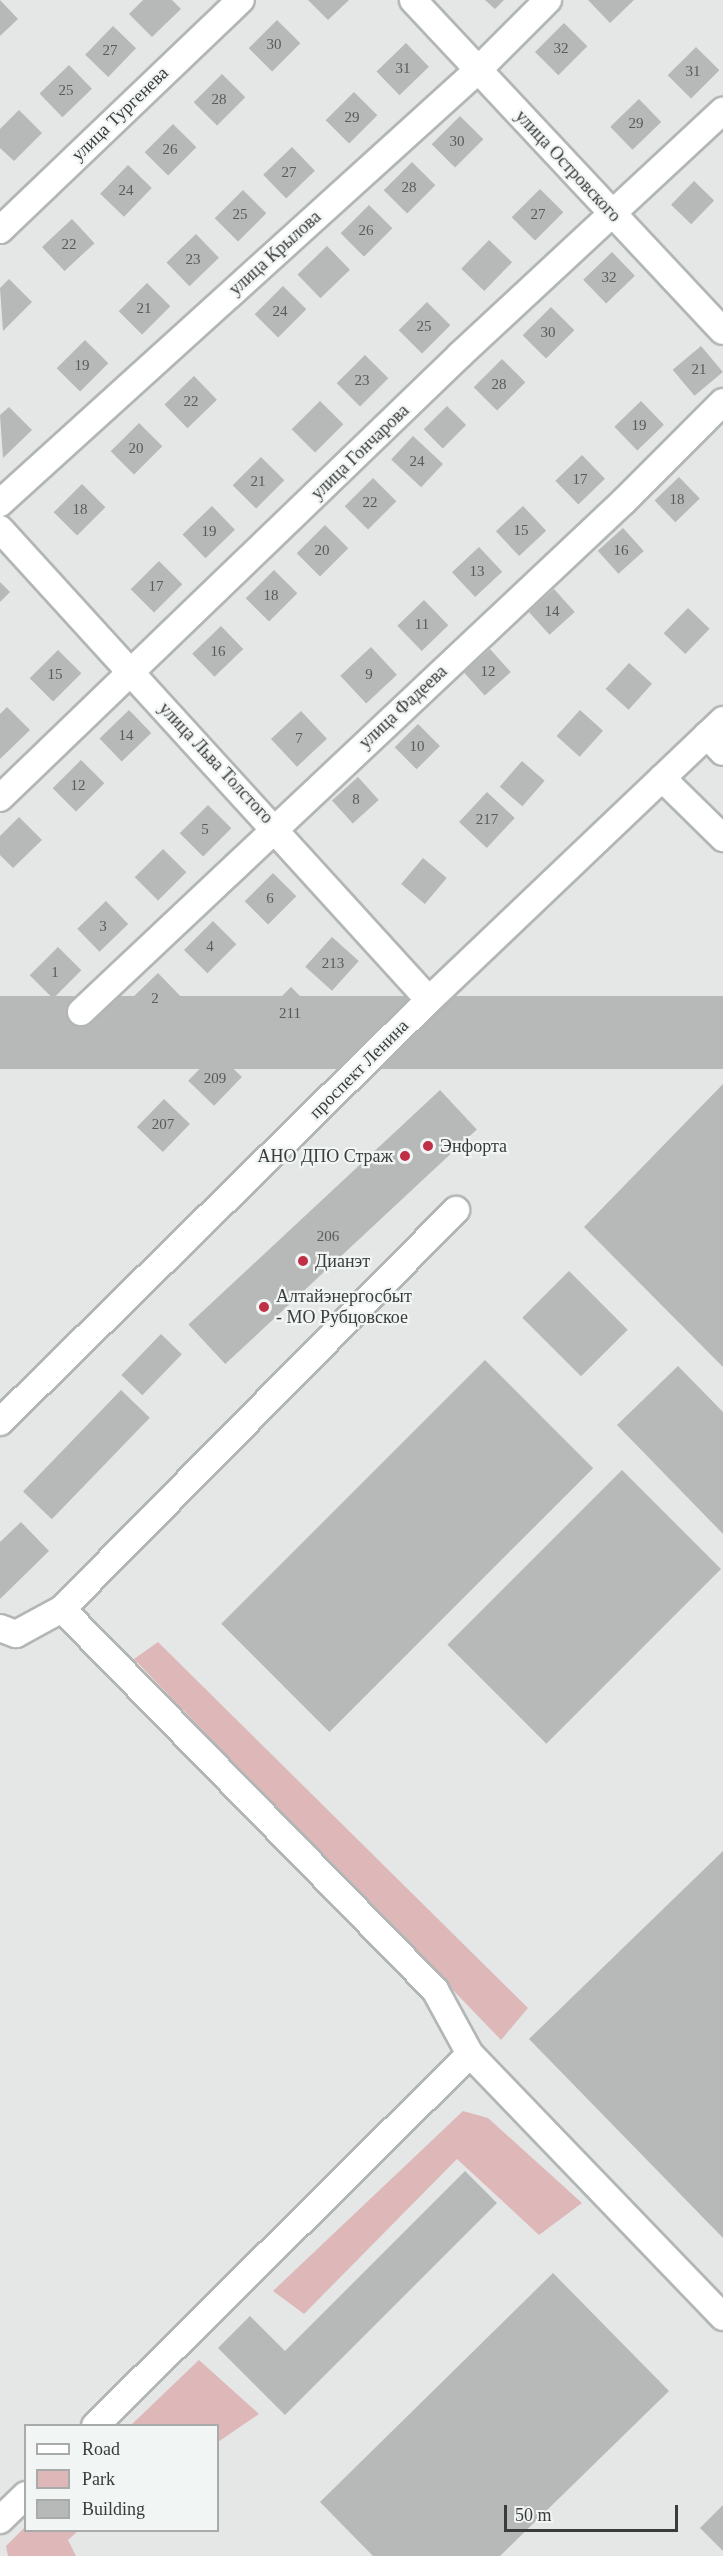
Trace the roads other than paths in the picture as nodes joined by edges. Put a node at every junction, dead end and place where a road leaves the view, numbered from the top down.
1 (241, 0) edge
2 (413, 0) edge
3 (548, 0) edge
4 (478, 70) junction
5 (723, 111) edge
6 (613, 214) junction
7 (0, 231) edge
8 (723, 331) edge
9 (723, 402) edge
10 (0, 503) edge
11 (0, 529) edge
12 (133, 673) junction
13 (718, 736) edge
14 (662, 778) junction
15 (0, 798) edge
16 (274, 826) junction
17 (723, 838) edge
18 (429, 999) junction
19 (81, 1012) dead end
20 (456, 1210) dead end
21 (33, 1389) junction
22 (0, 1401) edge
23 (0, 1422) edge
24 (62, 1609) junction
25 (0, 1628) edge
26 (470, 2054) junction
27 (723, 2317) edge
28 (98, 2424) edge
29 (24, 2497) edge
30 (0, 2520) edge

1 - 7 street, улица Тургенева
2 - 4 street, улица Островского
3 - 4 street, улица Крылова
4 - 6 street, улица Островского
4 - 10 street, улица Крылова
5 - 6 street, улица Гончарова
6 - 8 street, улица Островского
6 - 12 street, улица Гончарова
9 - 16 street, улица Фадеева
11 - 12 street, улица Льва Толстого
12 - 15 street, улица Гончарова
12 - 16 street, улица Льва Толстого
13 - 14 street, проспект Ленина
14 - 17 street
14 - 18 street, проспект Ленина
16 - 18 street, улица Льва Толстого
16 - 19 street, улица Фадеева
18 - 21 street, проспект Ленина
20 - 24 street
21 - 22 street
21 - 23 street, проспект Ленина
24 - 25 street
24 - 26 street
26 - 27 street
26 - 28 street
29 - 30 street

